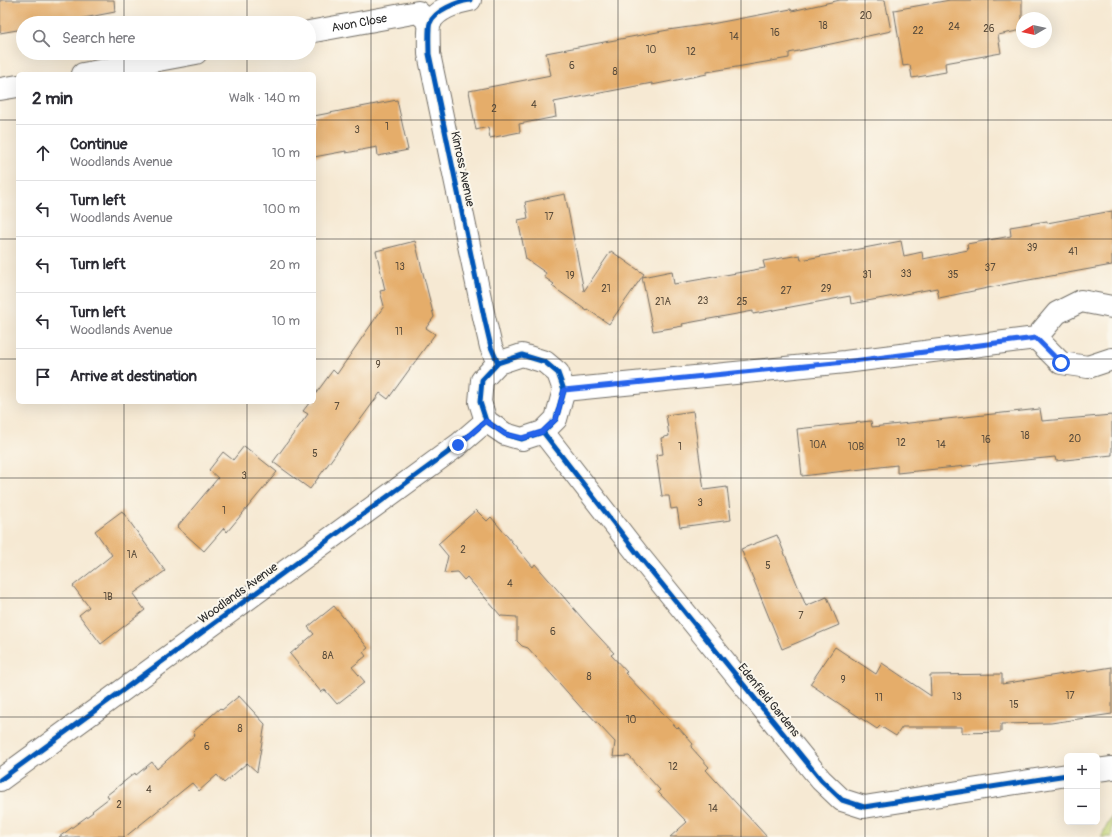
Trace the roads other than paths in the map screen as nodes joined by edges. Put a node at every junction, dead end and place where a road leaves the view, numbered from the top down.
1 (470, 0) edge
2 (430, 23) junction
3 (316, 31) edge
4 (158, 60) edge
5 (94, 72) edge
6 (16, 86) edge
7 (0, 89) edge
8 (1112, 307) edge
9 (1036, 338) junction
10 (1112, 359) edge
11 (498, 363) junction
12 (564, 390) junction
13 (486, 421) junction
14 (542, 432) junction
15 (1112, 768) edge
16 (1100, 770) edge
17 (1064, 775) edge
18 (0, 780) edge

1 - 2 street
2 - 3 street, Avon Close
2 - 11 street, Kinross Avenue
4 - 5 street
6 - 7 street
8 - 9 street
9 - 10 street
9 - 12 street
11 - 12 street
11 - 13 street
12 - 14 street
13 - 14 street
13 - 18 street, Woodlands Avenue
14 - 17 street, Edenfield Gardens
15 - 16 street

